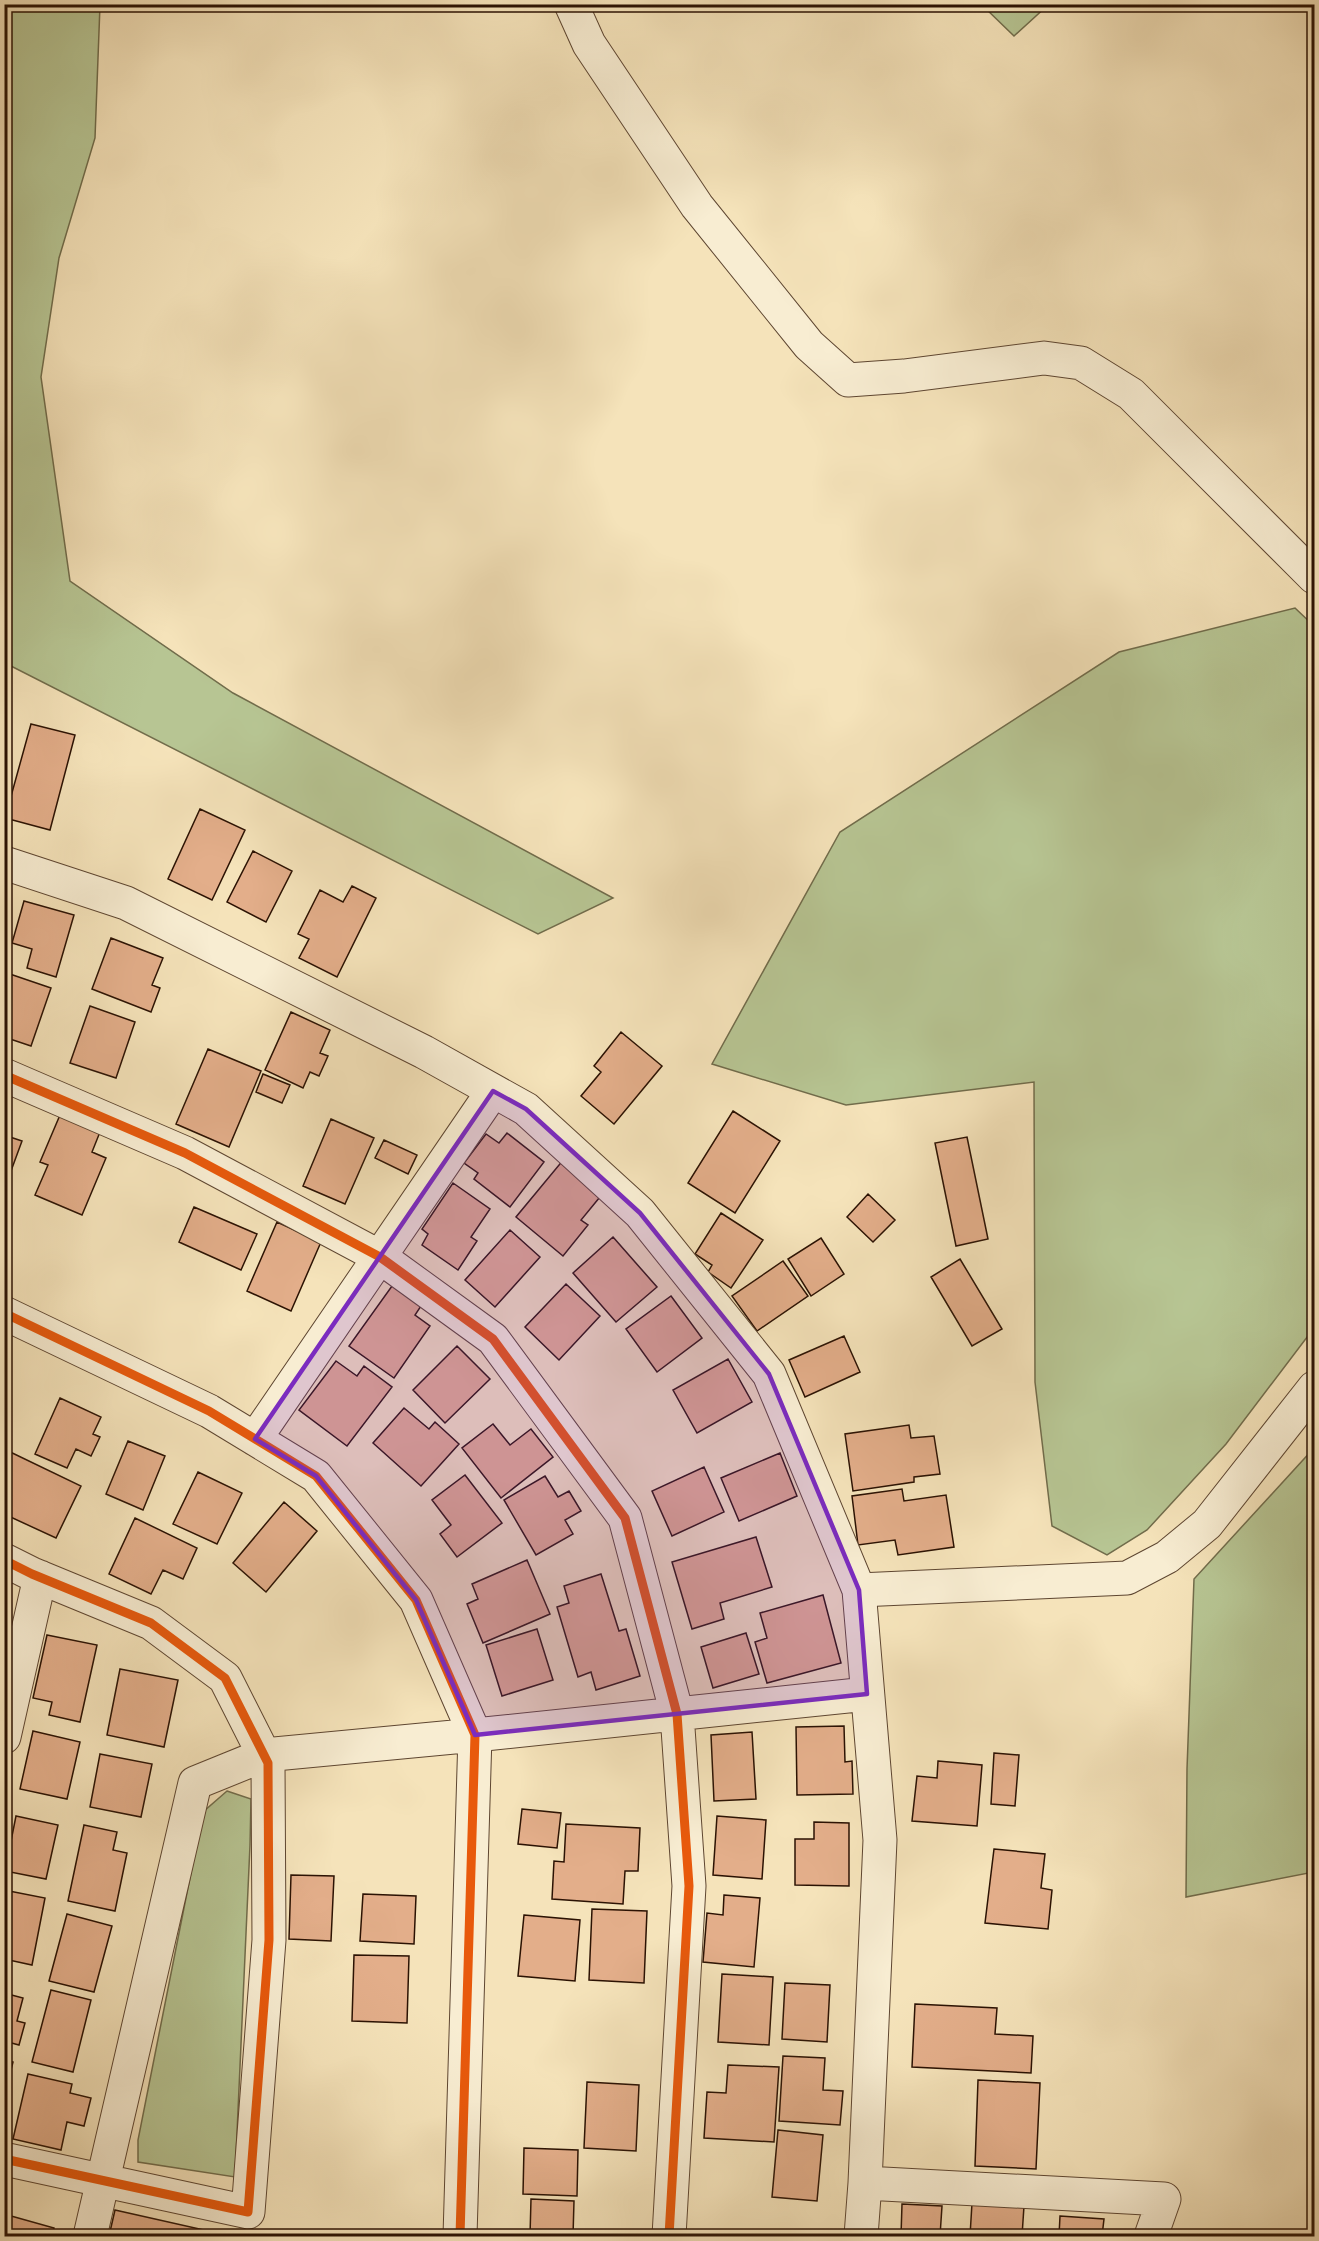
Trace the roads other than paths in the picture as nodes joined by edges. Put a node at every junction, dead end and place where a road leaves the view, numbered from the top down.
1 (571, 4) edge
2 (1314, 577) edge
3 (4, 863) edge
4 (4, 1075) edge
5 (493, 1091) junction
6 (380, 1257) junction
7 (4, 1313) edge
8 (1314, 1388) edge
9 (255, 1439) junction
10 (4, 1560) edge
11 (40, 1578) junction
12 (859, 1590) junction
13 (867, 1694) junction
14 (677, 1714) junction
15 (475, 1735) junction
16 (4, 1737) edge
17 (264, 1755) junction
18 (4, 2159) edge
19 (103, 2181) junction
20 (866, 2183) junction
21 (248, 2224) edge
22 (90, 2236) edge
23 (460, 2236) edge
24 (669, 2236) edge
25 (861, 2236) edge
26 (1151, 2236) edge

1 - 2 street
3 - 5 street
4 - 6 street
5 - 6 street
5 - 12 street
6 - 9 street
6 - 14 street
7 - 9 street
8 - 12 street
9 - 15 street
10 - 11 street
11 - 16 street
11 - 17 street
12 - 13 street
13 - 14 street
13 - 20 street
14 - 15 street
14 - 24 street
15 - 17 street
15 - 23 street
17 - 19 street
17 - 21 street
18 - 19 street
19 - 21 street
19 - 22 street
20 - 25 street
20 - 26 street

